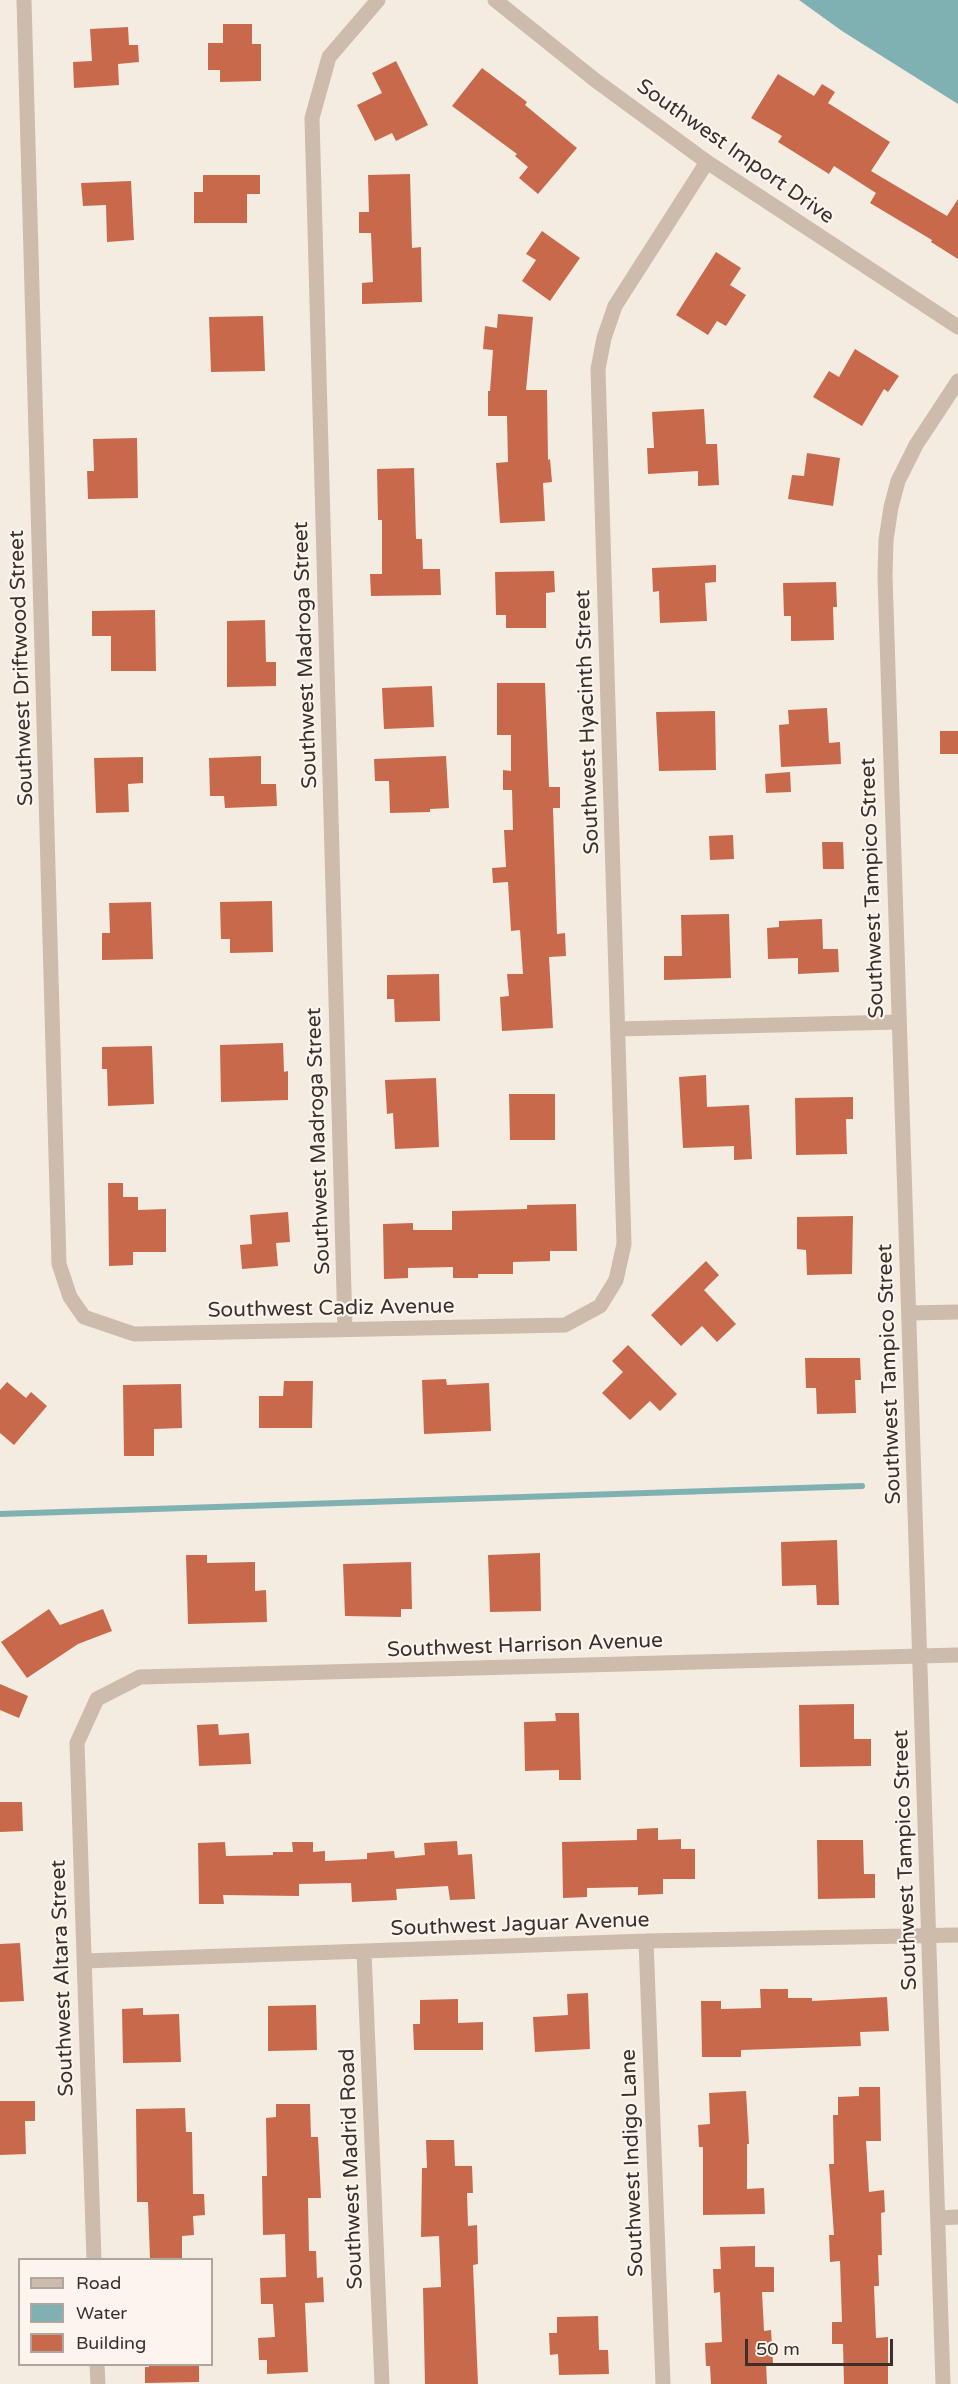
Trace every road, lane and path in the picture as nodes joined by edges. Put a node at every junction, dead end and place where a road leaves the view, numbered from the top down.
1 (24, 0) edge
2 (378, 0) edge
3 (495, 0) edge
4 (707, 162) junction
5 (958, 327) edge
6 (958, 381) edge
7 (898, 1022) junction
8 (618, 1029) junction
9 (70, 1297) joint
10 (600, 1306) joint
11 (958, 1312) edge
12 (910, 1313) junction
13 (345, 1329) junction
14 (958, 1655) edge
15 (921, 1657) junction
16 (98, 1699) joint
17 (958, 1935) edge
18 (930, 1936) junction
19 (646, 1941) junction
20 (364, 1952) junction
21 (84, 1960) junction
22 (958, 2217) edge
23 (938, 2218) junction
24 (94, 2258) edge
25 (97, 2366) edge
26 (98, 2384) edge
27 (382, 2384) edge
28 (663, 2384) edge
29 (943, 2384) edge

1 - 9 street, Southwest Driftwood Street
2 - 13 street, Southwest Madroga Street
3 - 4 street, Southwest Import Drive
4 - 5 street, Southwest Import Drive
4 - 8 street, Southwest Hyacinth Street
6 - 7 street, Southwest Tampico Street
7 - 8 street
7 - 12 street, Southwest Tampico Street
8 - 10 street, Southwest Hyacinth Street
9 - 13 street, Southwest Cadiz Avenue
10 - 13 street, Southwest Cadiz Avenue
11 - 12 street
12 - 15 street, Southwest Tampico Street
14 - 15 street, Southwest Harrison Avenue
15 - 16 street, Southwest Harrison Avenue
15 - 18 street, Southwest Tampico Street
16 - 21 street, Southwest Altara Street
17 - 18 street, Southwest Jaguar Avenue
18 - 19 street, Southwest Jaguar Avenue
18 - 23 street, Southwest Tampico Street
19 - 20 street, Southwest Jaguar Avenue
19 - 28 street, Southwest Indigo Lane
20 - 21 street, Southwest Jaguar Avenue
20 - 27 street, Southwest Madrid Road
21 - 24 street, Southwest Altara Street
22 - 23 street
23 - 29 street, Southwest Tampico Street
25 - 26 street

